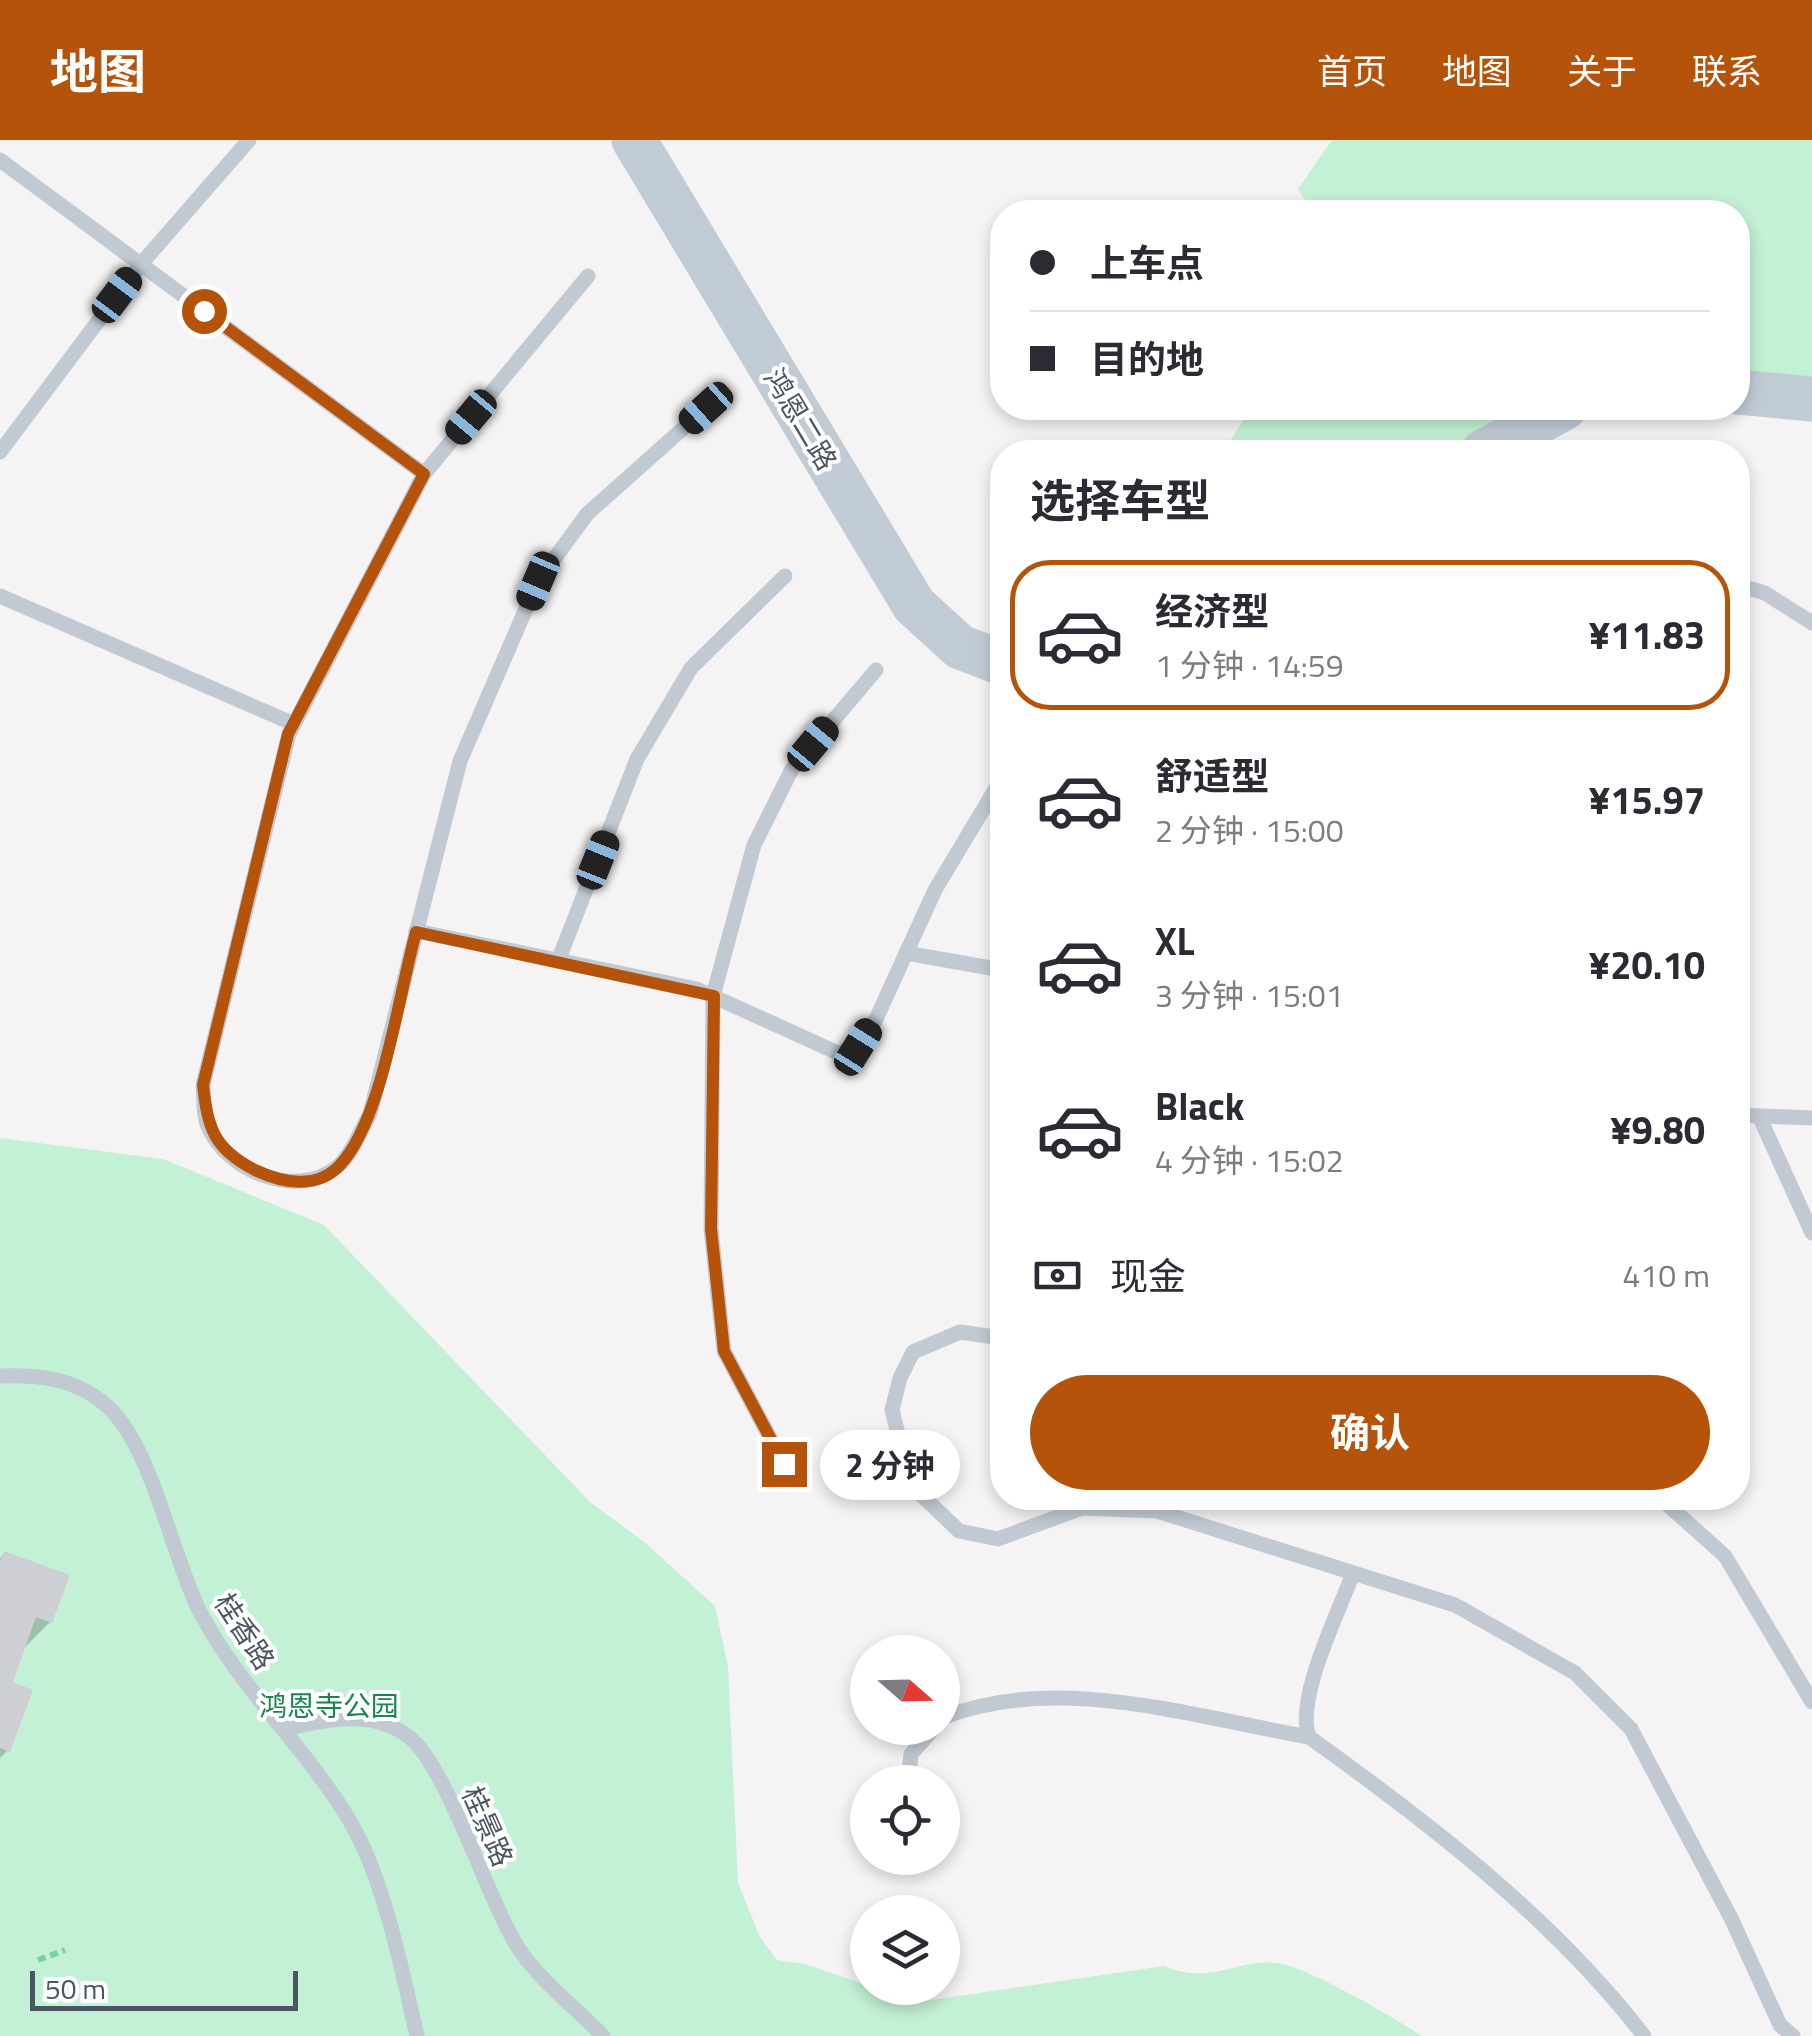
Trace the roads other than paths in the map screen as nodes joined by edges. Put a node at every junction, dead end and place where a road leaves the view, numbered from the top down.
1 (248, 140) edge
2 (634, 140) edge
3 (0, 160) edge
4 (141, 264) junction
5 (588, 276) dead end
6 (1750, 393) edge
7 (1812, 398) edge
8 (706, 408) dead end
9 (1542, 420) edge
10 (1504, 440) edge
11 (0, 452) edge
12 (424, 474) junction
13 (785, 576) dead end
14 (1750, 589) edge
15 (0, 596) edge
16 (1812, 623) edge
17 (990, 659) edge
18 (876, 670) dead end
19 (294, 724) junction
20 (990, 798) edge
21 (416, 932) junction
22 (906, 953) junction
23 (558, 961) junction
24 (990, 968) edge
25 (714, 996) junction
26 (1750, 1116) edge
27 (1760, 1116) junction
28 (1812, 1118) edge
29 (1812, 1232) edge
30 (990, 1336) edge
31 (0, 1376) edge
32 (784, 1464) dead end
33 (1077, 1510) edge
34 (1132, 1510) edge
35 (1674, 1510) edge
36 (1353, 1572) junction
37 (1812, 1702) edge
38 (960, 1713) edge
39 (284, 1728) junction
40 (1309, 1737) junction
41 (417, 2036) edge
42 (603, 2036) edge
43 (1644, 2036) edge
44 (1793, 2036) edge

1 - 4 lane
2 - 17 street, 鸿恩二路
3 - 4 lane
4 - 11 lane
4 - 12 lane
5 - 12 lane
6 - 7 street
8 - 21 lane
9 - 10 street
12 - 19 lane
13 - 23 lane
14 - 16 lane
15 - 19 lane
18 - 25 lane
19 - 21 lane
20 - 22 lane
21 - 23 lane
22 - 24 lane
22 - 25 lane
23 - 25 lane
25 - 32 lane
26 - 27 lane
27 - 28 lane
27 - 29 lane
30 - 33 lane
31 - 39 lane, 桂香路
34 - 36 lane
35 - 37 lane
36 - 40 lane
36 - 44 lane
38 - 40 lane
39 - 41 lane, 桂香路
39 - 42 lane, 桂景路
40 - 43 lane

